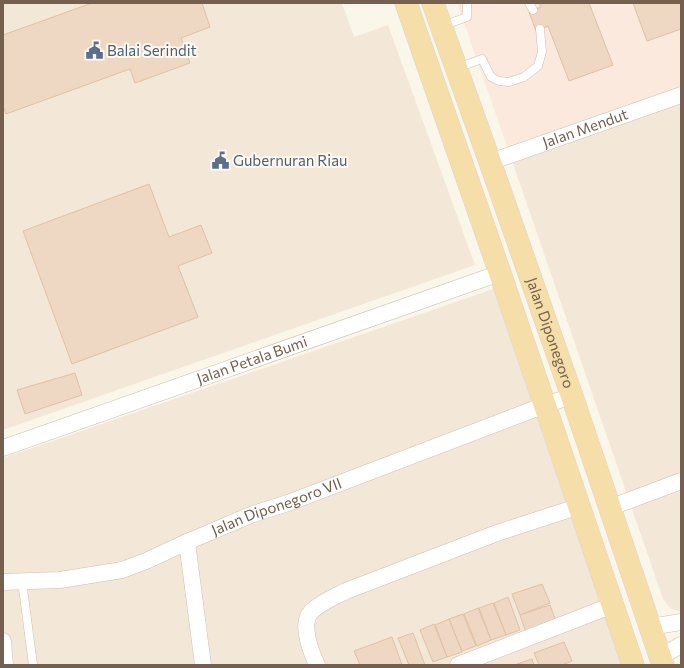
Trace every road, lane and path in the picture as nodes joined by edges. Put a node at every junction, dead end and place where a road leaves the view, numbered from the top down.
1 (406, 3) edge
2 (433, 3) edge
3 (468, 3) edge
4 (441, 26) junction
5 (540, 29) dead end
6 (456, 68) junction
7 (680, 97) edge
8 (490, 162) junction
9 (500, 273) junction
10 (572, 396) junction
11 (545, 405) junction
12 (3, 448) edge
13 (681, 481) edge
14 (580, 506) junction
15 (609, 508) junction
16 (187, 542) junction
17 (22, 581) junction
18 (3, 582) edge
19 (613, 605) junction
20 (681, 622) edge
21 (650, 627) junction
22 (3, 641) edge
23 (681, 645) edge
24 (661, 661) edge
25 (5, 665) edge
26 (34, 665) edge
27 (203, 665) edge
28 (317, 665) edge
29 (458, 665) edge
30 (634, 665) edge

1 - 9 main road, Jalan Diponegoro
2 - 4 main road, Jalan Diponegoro
3 - 4 lane
4 - 6 main road, Jalan Diponegoro
5 - 6 lane
6 - 8 main road, Jalan Diponegoro
7 - 8 street, Jalan Mendut
8 - 10 main road, Jalan Diponegoro
9 - 11 main road, Jalan Diponegoro
9 - 12 street, Jalan Petala Bumi
10 - 11 street, Jalan Diponegoro VII
10 - 15 main road, Jalan Diponegoro
11 - 14 main road, Jalan Diponegoro
11 - 16 street, Jalan Diponegoro VII
13 - 15 street
14 - 19 main road, Jalan Diponegoro
14 - 28 street
15 - 21 main road, Jalan Diponegoro
16 - 17 street, Jalan Diponegoro VII
16 - 27 street
17 - 18 street, Jalan Diponegoro VII
17 - 26 lane
19 - 29 street
19 - 30 main road, Jalan Diponegoro
20 - 21 street
21 - 24 main road, Jalan Diponegoro
22 - 25 street
23 - 24 street

